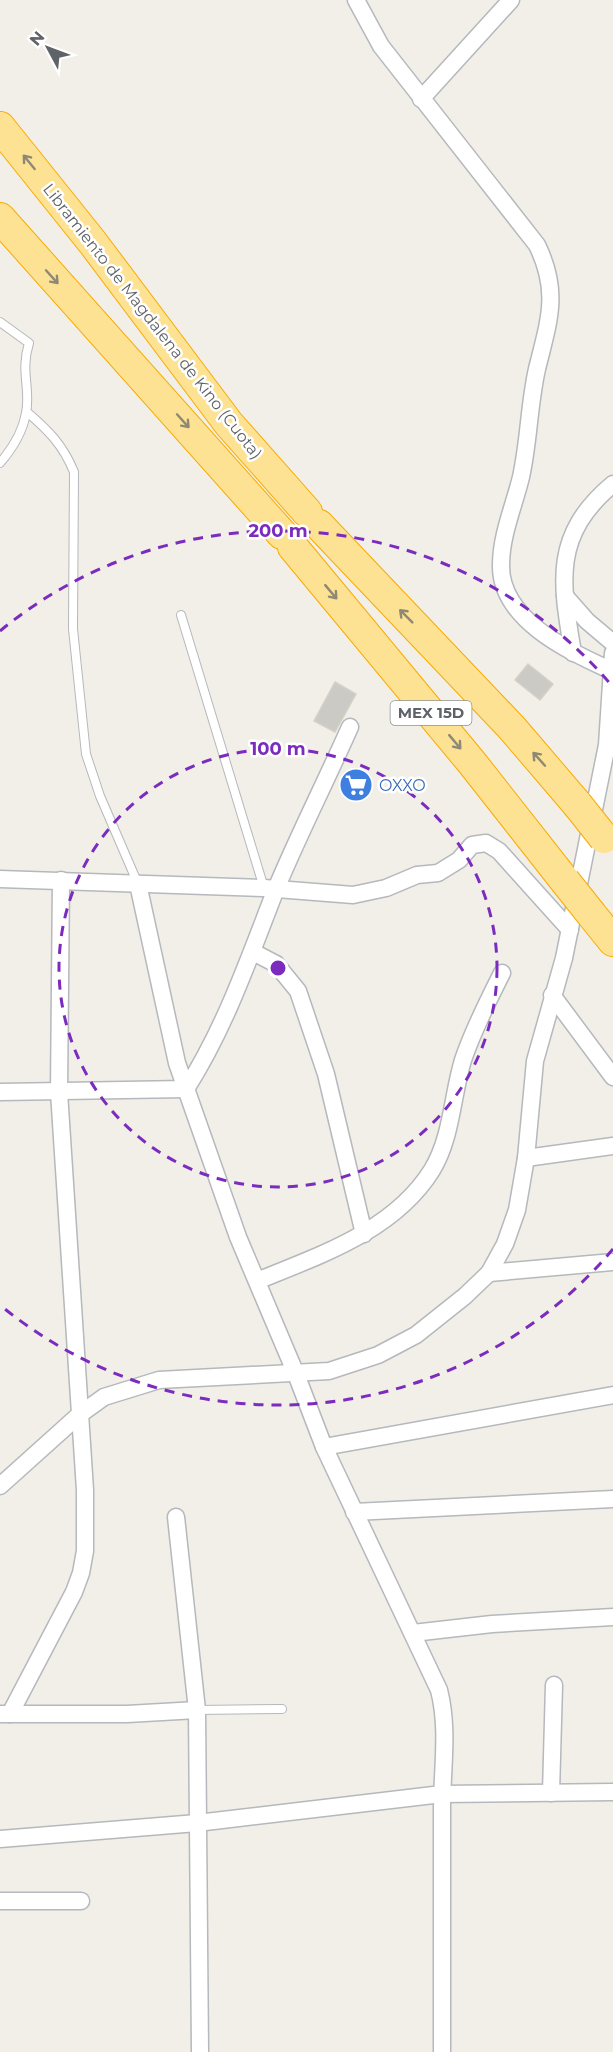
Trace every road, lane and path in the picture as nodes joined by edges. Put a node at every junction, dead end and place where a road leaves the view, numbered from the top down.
1 (356, 0) edge
2 (511, 0) edge
3 (421, 99) junction
4 (0, 128) edge
5 (0, 218) edge
6 (0, 322) edge
7 (27, 412) junction
8 (0, 463) edge
9 (613, 484) edge
10 (565, 596) junction
11 (181, 615) dead end
12 (613, 643) edge
13 (573, 653) junction
14 (612, 661) edge
15 (612, 725) edge
16 (350, 727) dead end
17 (609, 843) edge
18 (0, 879) edge
19 (61, 880) junction
20 (138, 884) junction
21 (270, 889) junction
22 (581, 923) junction
23 (613, 941) edge
24 (253, 952) junction
25 (502, 973) dead end
26 (552, 995) junction
27 (613, 1077) edge
28 (186, 1089) junction
29 (0, 1092) edge
30 (59, 1092) junction
31 (613, 1146) edge
32 (526, 1158) junction
33 (364, 1234) junction
34 (613, 1262) edge
35 (489, 1273) junction
36 (257, 1281) junction
37 (297, 1374) junction
38 (613, 1395) edge
39 (79, 1415) junction
40 (324, 1447) junction
41 (0, 1486) edge
42 (613, 1499) edge
43 (354, 1512) junction
44 (176, 1517) dead end
45 (613, 1617) edge
46 (413, 1633) junction
47 (554, 1685) dead end
48 (282, 1709) dead end
49 (197, 1710) junction
50 (5, 1714) edge
51 (613, 1792) edge
52 (551, 1793) junction
53 (442, 1794) junction
54 (197, 1823) junction
55 (0, 1839) edge
56 (0, 1901) edge
57 (81, 1901) dead end
58 (200, 2052) edge
59 (442, 2052) edge

1 - 3 street
2 - 3 street
3 - 13 street
17 -> 4 highway, Libramiento de Magdalena de Kino (Cuota) / MEX 15D, bridge
5 -> 22 highway, Libramiento de Magdalena de Kino (Cuota) / MEX 15D, bridge
6 - 7 lane
7 - 8 lane
7 - 20 lane
9 - 10 street
10 - 12 street
10 - 13 street
11 - 21 lane
13 - 14 street
14 - 15 street
15 - 22 street
16 - 21 street
18 - 19 street
19 - 20 street
19 - 30 street
20 - 21 street
20 - 28 street
21 - 22 street
21 - 24 street
22 - 23 highway, Libramiento de Magdalena de Kino (Cuota) / MEX 15D
22 - 26 street
24 - 28 street
24 - 33 street
25 - 33 street
26 - 27 street
26 - 32 street
28 - 30 street
28 - 36 street
29 - 30 street
30 - 39 street
31 - 32 street
32 - 35 street
33 - 36 street
34 - 35 street
35 - 37 street
36 - 37 street
37 - 39 street
37 - 40 street
38 - 40 street
39 - 41 street
39 - 50 street
40 - 43 street
42 - 43 street
43 - 46 street
44 - 49 street
45 - 46 street
46 - 53 street
47 - 52 street
48 - 49 lane
49 - 50 street
49 - 54 street
51 - 52 street
52 - 53 street
53 - 54 street
53 - 59 street
54 - 55 street
54 - 58 street
56 - 57 street

